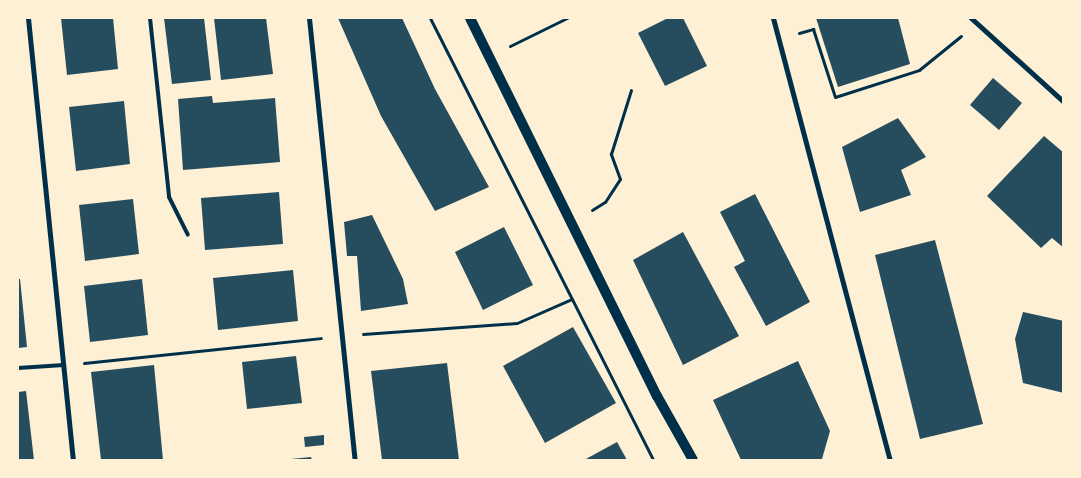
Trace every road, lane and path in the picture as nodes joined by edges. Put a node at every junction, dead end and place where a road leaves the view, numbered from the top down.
1 (28, 18) edge
2 (150, 18) edge
3 (309, 18) edge
4 (430, 18) edge
5 (470, 18) edge
6 (567, 18) edge
7 (773, 18) edge
8 (971, 18) edge
9 (968, 30) dead end
10 (779, 38) junction
11 (514, 44) dead end
12 (631, 90) dead end
13 (1064, 102) edge
14 (592, 210) dead end
15 (188, 235) dead end
16 (572, 299) junction
17 (365, 334) dead end
18 (321, 338) dead end
19 (64, 365) junction
20 (18, 368) edge
21 (73, 460) edge
22 (355, 460) edge
23 (653, 460) edge
24 (693, 460) edge
25 (890, 460) edge

1 - 19 street
2 - 15 lane
3 - 22 street
4 - 16 path
5 - 24 main road
6 - 11 path
7 - 10 street
8 - 13 street
9 - 10 path
10 - 25 street
12 - 14 path
16 - 17 path
16 - 23 path
18 - 19 path
19 - 20 lane
19 - 21 street

